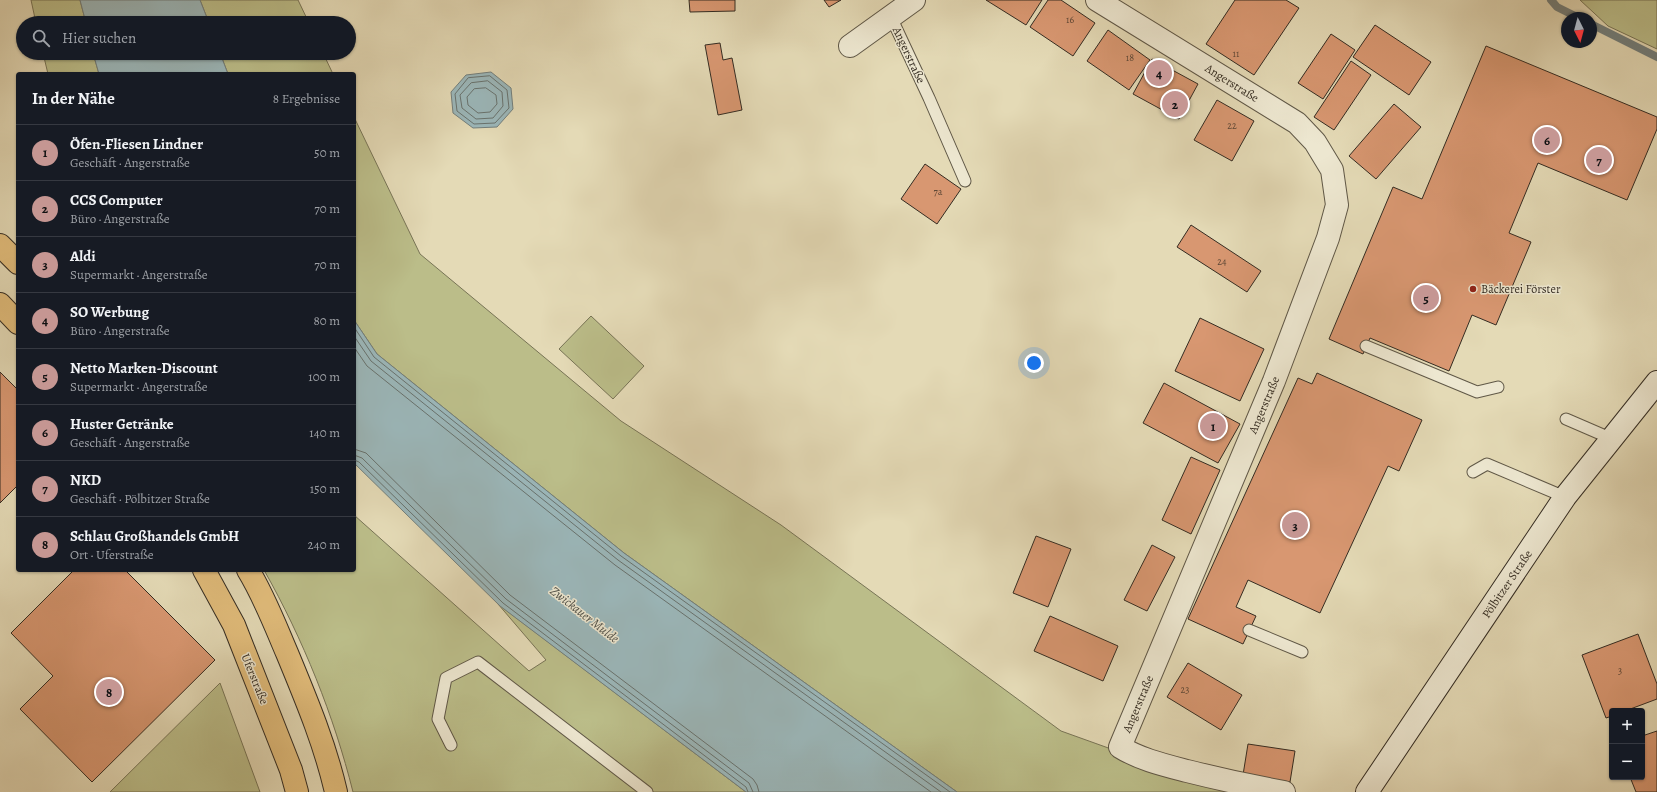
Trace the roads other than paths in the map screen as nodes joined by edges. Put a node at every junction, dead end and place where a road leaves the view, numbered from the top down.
1 (914, 0) edge
2 (1097, 0) edge
3 (891, 17) junction
4 (850, 46) dead end
5 (965, 181) dead end
6 (0, 245) edge
7 (16, 261) edge
8 (0, 304) edge
9 (16, 321) edge
10 (1366, 346) dead end
11 (1657, 382) edge
12 (1498, 386) dead end
13 (1566, 419) dead end
14 (1610, 438) junction
15 (1473, 472) dead end
16 (1565, 497) junction
17 (205, 572) edge
18 (249, 572) edge
19 (1250, 630) dead end
20 (1302, 652) dead end
21 (451, 745) dead end
22 (297, 792) edge
23 (336, 792) edge
24 (647, 792) edge
25 (1284, 792) edge
26 (1367, 792) edge

1 - 3 street, Angerstraße
2 - 25 street, Angerstraße
3 - 4 street, Angerstraße
3 - 5 lane, Angerstraße
6 - 7 main road
8 - 9 main road
10 - 12 lane
11 - 14 street, Pölbitzer Straße
13 - 14 lane
14 - 16 street, Pölbitzer Straße
15 - 16 lane
16 - 26 street, Pölbitzer Straße
17 - 22 main road, Uferstraße
18 - 23 main road
19 - 20 lane
21 - 24 lane

